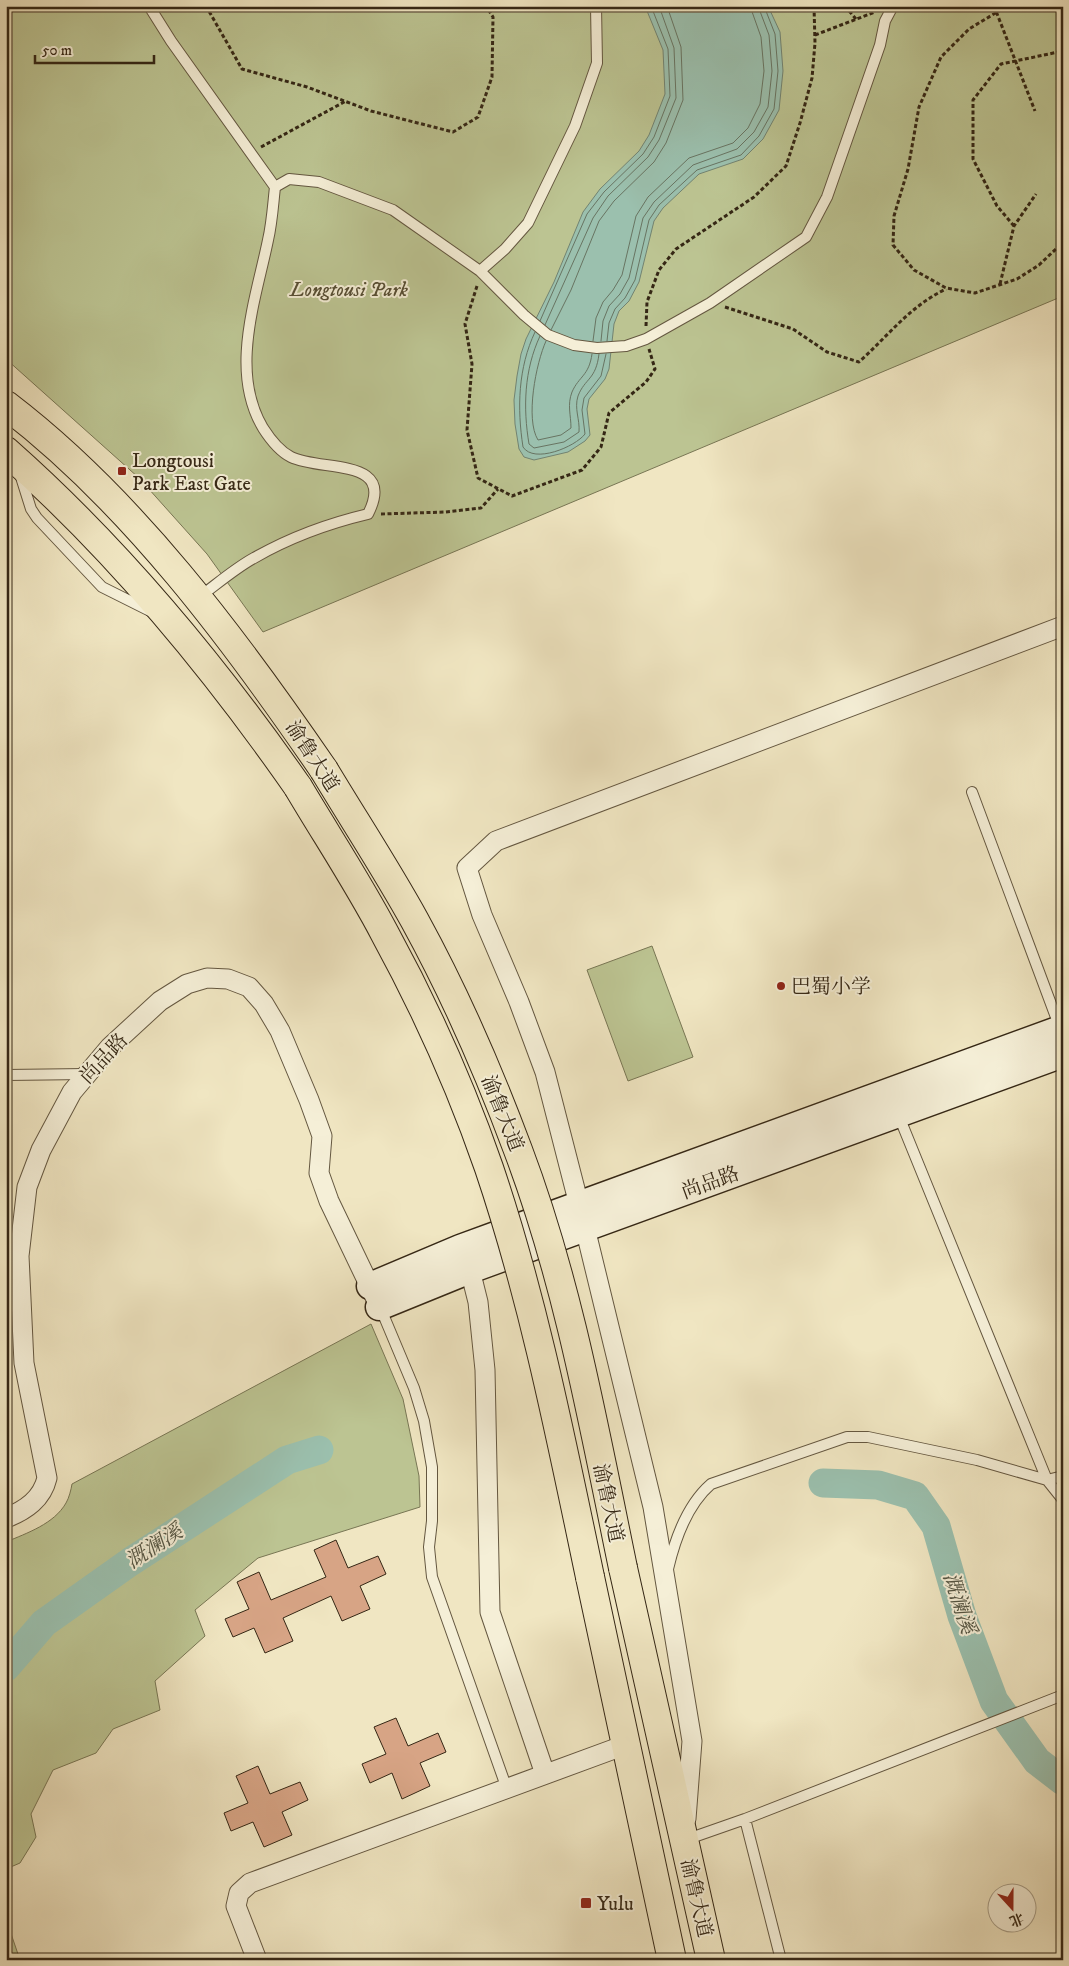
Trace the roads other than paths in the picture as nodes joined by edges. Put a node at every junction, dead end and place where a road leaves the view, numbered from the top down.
1 (149, 6) edge
2 (596, 6) edge
3 (893, 6) edge
4 (275, 187) junction
5 (480, 271) junction
6 (6, 405) edge
7 (11, 455) edge
8 (197, 598) junction
9 (1063, 626) edge
10 (972, 792) dead end
11 (1062, 1037) edge
12 (88, 1074) junction
13 (6, 1075) edge
14 (898, 1113) junction
15 (583, 1216) junction
16 (470, 1270) junction
17 (375, 1296) junction
18 (1063, 1476) edge
19 (1047, 1480) junction
20 (1063, 1500) edge
21 (6, 1518) edge
22 (666, 1577) junction
23 (1063, 1695) edge
24 (624, 1745) junction
25 (545, 1774) junction
26 (507, 1788) junction
27 (745, 1819) junction
28 (684, 1840) junction
29 (257, 1960) edge
30 (672, 1960) edge
31 (711, 1960) edge
32 (781, 1960) edge

1 - 4 lane
2 - 5 lane
3 - 5 lane
4 - 5 lane
4 - 8 lane
6 - 8 highway, 渝鲁大道
7 - 24 highway, 渝鲁大道, bridge
8 - 28 highway, 渝鲁大道, bridge
9 - 15 street
10 - 11 lane
11 - 14 main road, 尚品路
11 - 15 main road, 尚品路
12 - 13 lane
12 - 17 street, 尚品路
12 - 21 street, 尚品路
14 - 15 main road, 尚品路
14 - 19 lane
15 - 16 main road, 尚品路
15 - 17 main road, 尚品路
15 - 22 street
16 - 17 main road, 尚品路
16 - 25 street
17 - 26 lane
18 - 19 lane
19 - 20 lane
19 - 22 lane
22 - 28 street
23 - 27 lane
24 - 25 street
24 - 30 highway, 渝鲁大道
25 - 26 street
26 - 29 street
27 - 28 lane
27 - 32 lane
28 - 31 highway, 渝鲁大道

